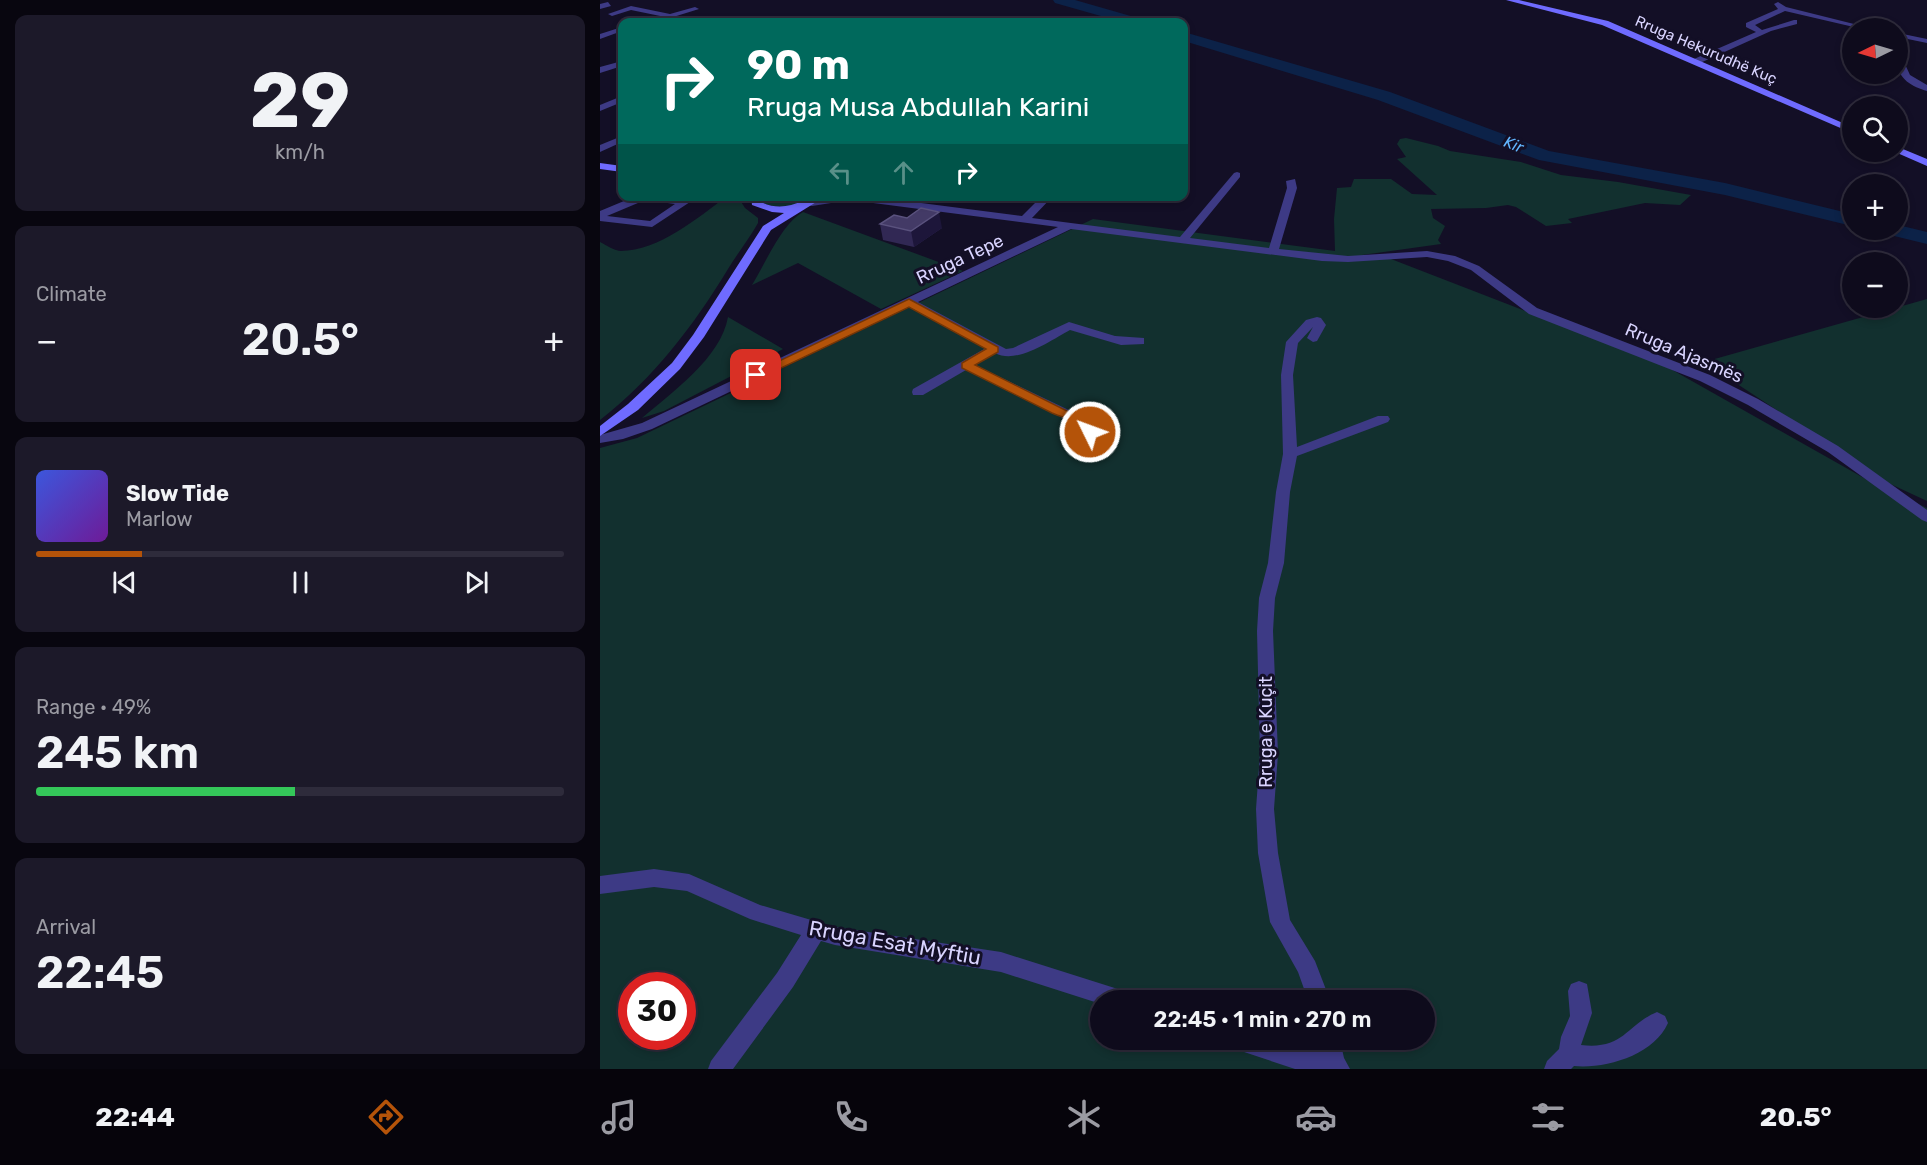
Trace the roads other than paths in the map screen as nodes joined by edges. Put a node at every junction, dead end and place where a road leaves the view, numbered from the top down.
1 (1510, 0) edge
2 (1786, 0) edge
3 (695, 9) dead end
4 (1784, 9) junction
5 (612, 14) dead end
6 (662, 16) junction
7 (656, 18) edge
8 (1794, 22) dead end
9 (1842, 22) edge
10 (618, 30) edge
11 (1761, 32) junction
12 (600, 37) edge
13 (1908, 37) edge
14 (1927, 41) edge
15 (1696, 61) junction
16 (618, 64) edge
17 (600, 70) edge
18 (1908, 79) edge
19 (1927, 88) edge
20 (618, 101) edge
21 (600, 108) edge
22 (1842, 126) edge
23 (618, 141) edge
24 (600, 149) edge
25 (1908, 154) edge
26 (1927, 163) edge
27 (600, 166) edge
28 (618, 168) edge
29 (1237, 176) dead end
30 (1292, 181) dead end
31 (635, 201) edge
32 (682, 201) edge
33 (756, 201) edge
34 (880, 201) edge
35 (932, 201) edge
36 (1043, 201) edge
37 (812, 202) edge
38 (926, 206) junction
39 (764, 208) junction
40 (600, 216) edge
41 (1025, 219) junction
42 (1071, 225) junction
43 (767, 228) junction
44 (1183, 240) junction
45 (1274, 251) junction
46 (909, 302) junction
47 (1313, 338) dead end
48 (1140, 341) dead end
49 (994, 349) junction
50 (966, 365) junction
51 (918, 392) dead end
52 (1383, 419) dead end
53 (600, 432) edge
54 (600, 438) edge
55 (1072, 448) dead end
56 (1290, 454) junction
57 (1927, 517) edge
58 (600, 885) edge
59 (816, 930) junction
60 (1090, 990) edge
61 (1315, 990) edge
62 (1579, 991) dead end
63 (1657, 1023) dead end
64 (1270, 1050) edge
65 (1332, 1050) edge
66 (1563, 1061) edge
67 (1336, 1066) edge
68 (719, 1069) edge

1 - 15 street, Rruga Hekurudhë Kuç
2 - 4 street
3 - 6 street
4 - 9 street
4 - 11 street
5 - 6 street
6 - 7 street
8 - 11 street
10 - 12 street
11 - 15 street
13 - 14 street
15 - 22 street, Rruga Hekurudhë Kuç
16 - 17 street
18 - 19 street
20 - 21 street
23 - 24 street
25 - 26 street
27 - 28 street
29 - 44 street
30 - 45 street
31 - 40 street
32 - 40 street
33 - 39 street
34 - 38 street, Rruga Ajasmës
35 - 38 street
36 - 41 street
37 - 39 street
37 - 43 street
38 - 41 street, Rruga Ajasmës
39 - 43 street
41 - 42 street, Rruga Ajasmës
42 - 44 street, Rruga Ajasmës
42 - 46 street, Rruga Tepe
43 - 53 street
44 - 45 street, Rruga Ajasmës
45 - 57 street, Rruga Ajasmës
46 - 49 street
46 - 54 street, Rruga Tepe
47 - 56 street, Rruga e Kuçit
48 - 49 street
49 - 50 street
50 - 51 street
50 - 55 street
52 - 56 street
56 - 61 street, Rruga e Kuçit
58 - 59 street, Rruga Esat Myftiu
59 - 60 street, Rruga Esat Myftiu
59 - 68 street
62 - 66 street
63 - 66 street
64 - 67 street
65 - 67 street

